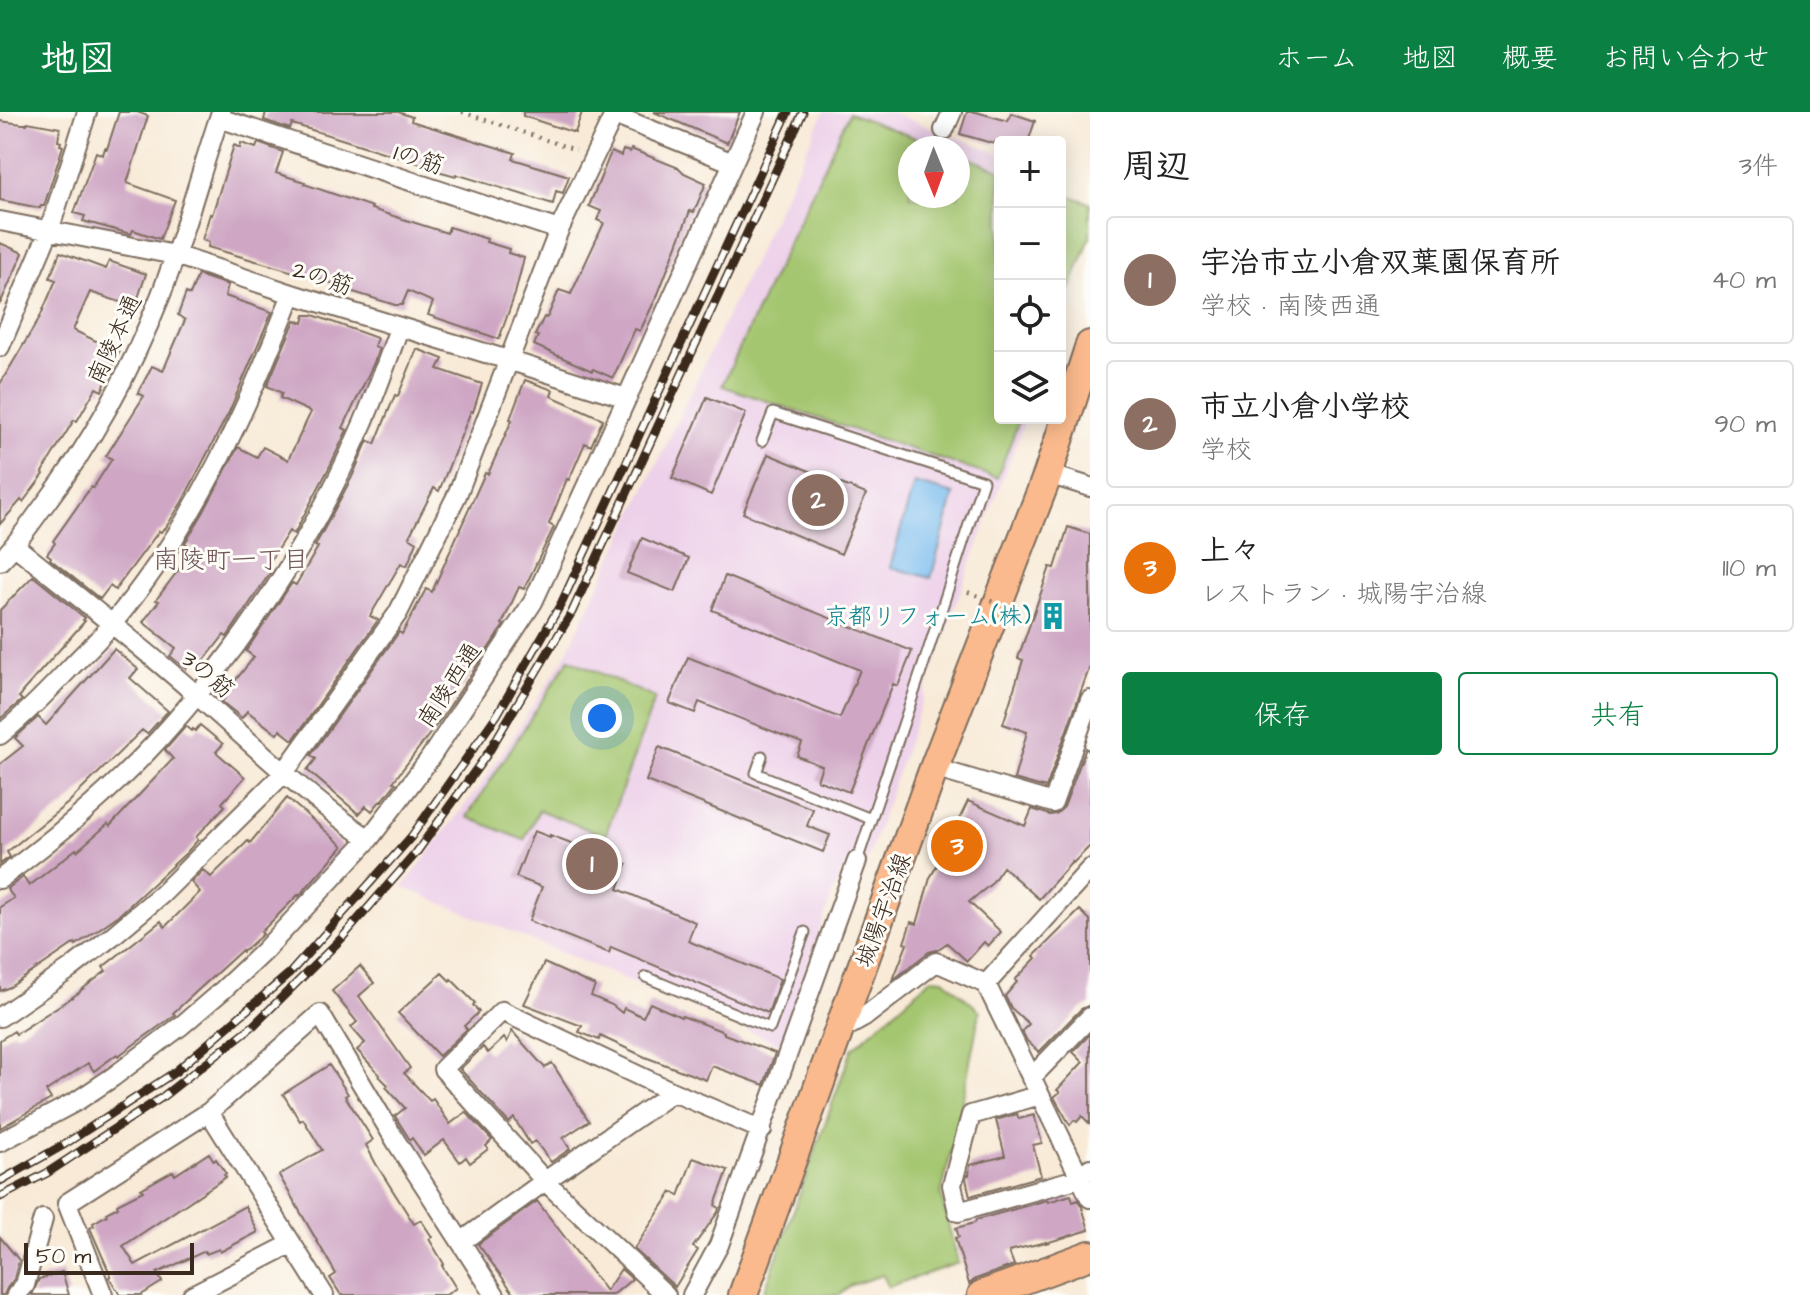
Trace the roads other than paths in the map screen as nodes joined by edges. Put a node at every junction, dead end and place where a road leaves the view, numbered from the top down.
1 (83, 112) edge
2 (756, 112) edge
3 (952, 112) edge
4 (220, 115) edge
5 (944, 130) dead end
6 (733, 163) junction
7 (0, 221) edge
8 (559, 230) junction
9 (49, 231) junction
10 (175, 255) junction
11 (292, 294) junction
12 (399, 328) junction
13 (0, 347) edge
14 (508, 360) junction
15 (1087, 363) edge
16 (626, 398) junction
17 (762, 441) dead end
18 (1048, 474) junction
19 (1090, 487) edge
20 (15, 546) junction
21 (0, 561) edge
22 (112, 625) junction
23 (197, 695) junction
24 (1090, 700) edge
25 (0, 735) edge
26 (762, 756) dead end
27 (934, 768) junction
28 (284, 773) junction
29 (871, 819) junction
30 (369, 839) junction
31 (857, 861) joint
32 (1090, 869) edge
33 (0, 879) edge
34 (805, 932) dead end
35 (646, 977) dead end
36 (986, 984) junction
37 (0, 1017) edge
38 (1090, 1017) edge
39 (838, 1032) junction
40 (1035, 1087) junction
41 (673, 1092) junction
42 (209, 1112) junction
43 (762, 1130) junction
44 (0, 1142) edge
45 (1085, 1173) edge
46 (545, 1181) junction
47 (1090, 1198) edge
48 (43, 1219) dead end
49 (461, 1242) junction
50 (291, 1244) junction
51 (1090, 1255) edge
52 (16, 1295) edge
53 (103, 1295) edge
54 (192, 1295) edge
55 (324, 1295) edge
56 (495, 1295) edge
57 (666, 1295) edge
58 (692, 1295) edge
59 (743, 1295) edge
60 (982, 1295) edge

1 - 9 street
2 - 6 street, 南陵西通
3 - 5 street
4 - 8 street, 1の筋
4 - 10 street, 南陵本通
6 - 8 street
6 - 16 street, 南陵西通
7 - 9 street, 2の筋
8 - 14 street
9 - 10 street, 2の筋
9 - 13 street
10 - 11 street, 2の筋
10 - 20 street, 南陵本通
11 - 12 street, 2の筋
11 - 22 street
12 - 14 street, 2の筋
12 - 23 street
14 - 16 street, 2の筋
14 - 28 street
15 - 18 main road, 城陽宇治線
16 - 30 street, 南陵西通
17 - 29 lane
18 - 19 street
18 - 27 main road, 城陽宇治線
20 - 21 street, 南陵本通
20 - 22 street, 3の筋
22 - 23 street, 3の筋
22 - 25 street
23 - 28 street, 3の筋
23 - 33 street
24 - 27 street
26 - 29 lane
27 - 39 main road, 城陽宇治線
28 - 30 street, 3の筋
28 - 37 street
29 - 31 lane
30 - 44 street, 南陵西通
31 - 43 street
32 - 36 street
34 - 35 lane
36 - 39 street
36 - 40 street
38 - 40 street
39 - 59 main road, 城陽宇治線
40 - 45 street
40 - 45 street
41 - 43 street
41 - 46 street
41 - 46 street
42 - 49 street
42 - 50 street
42 - 53 street
43 - 58 street
45 - 47 street
46 - 49 street
46 - 57 street
48 - 52 street
49 - 56 street
50 - 54 street
50 - 55 street
51 - 60 main road

